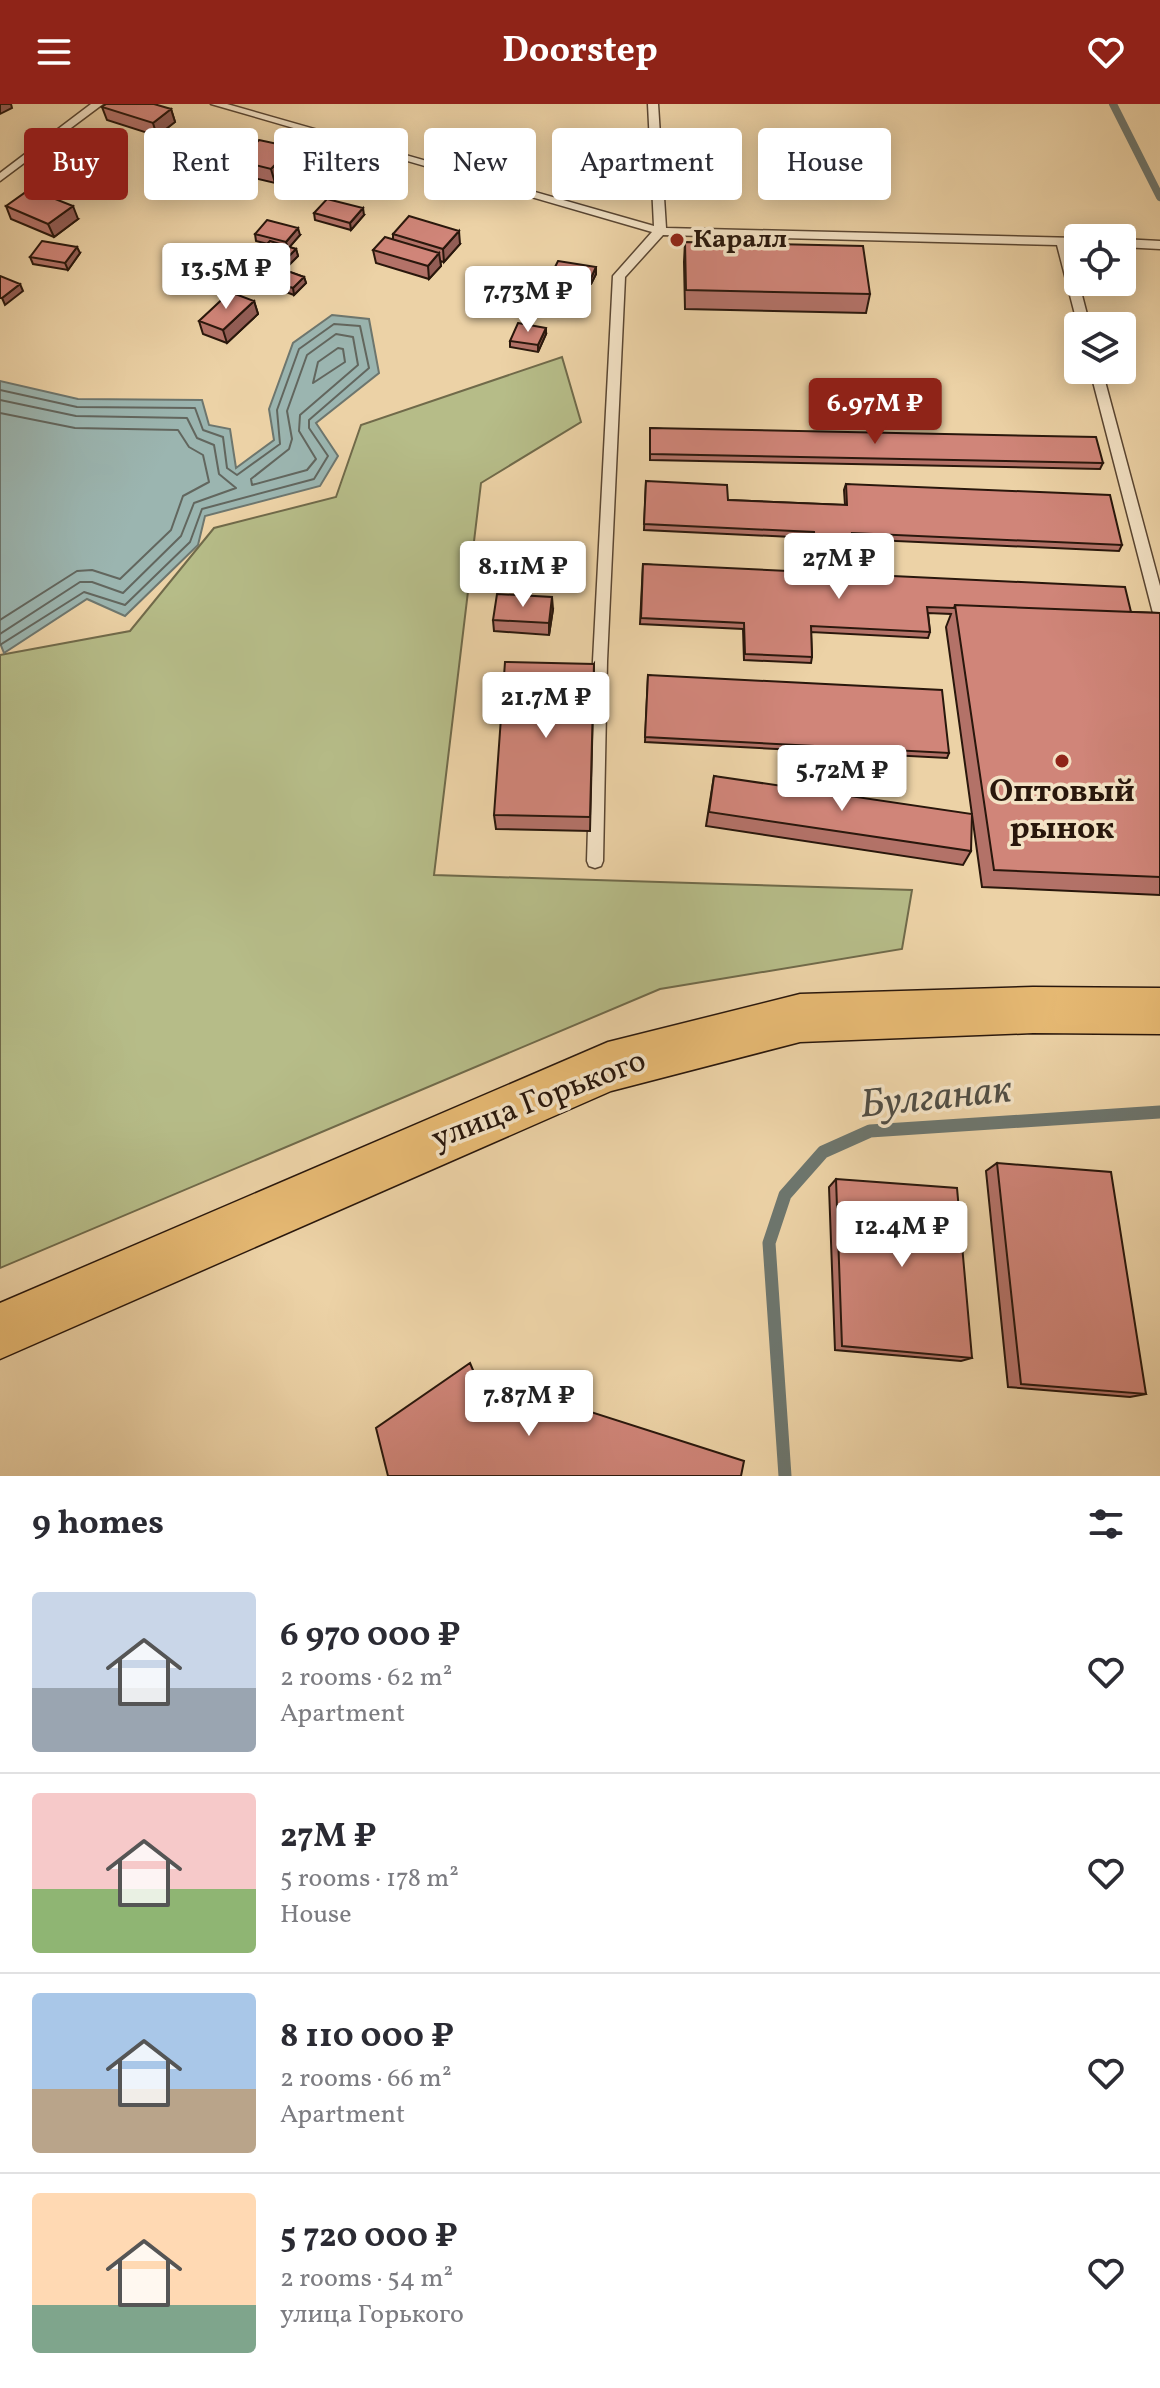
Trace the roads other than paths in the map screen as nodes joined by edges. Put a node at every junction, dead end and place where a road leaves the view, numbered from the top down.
1 (98, 104) edge
2 (216, 104) edge
3 (653, 104) edge
4 (0, 178) edge
5 (660, 231) junction
6 (1062, 241) joint
7 (1136, 244) edge
8 (1160, 245) edge
9 (1080, 312) edge
10 (1100, 384) edge
11 (1160, 613) edge
12 (595, 861) dead end
13 (1160, 1011) edge
14 (0, 1331) edge

1 - 4 lane
2 - 5 lane
3 - 5 lane
5 - 6 lane
5 - 12 lane
6 - 9 lane
7 - 8 lane
10 - 11 lane
13 - 14 main road, улица Горького

